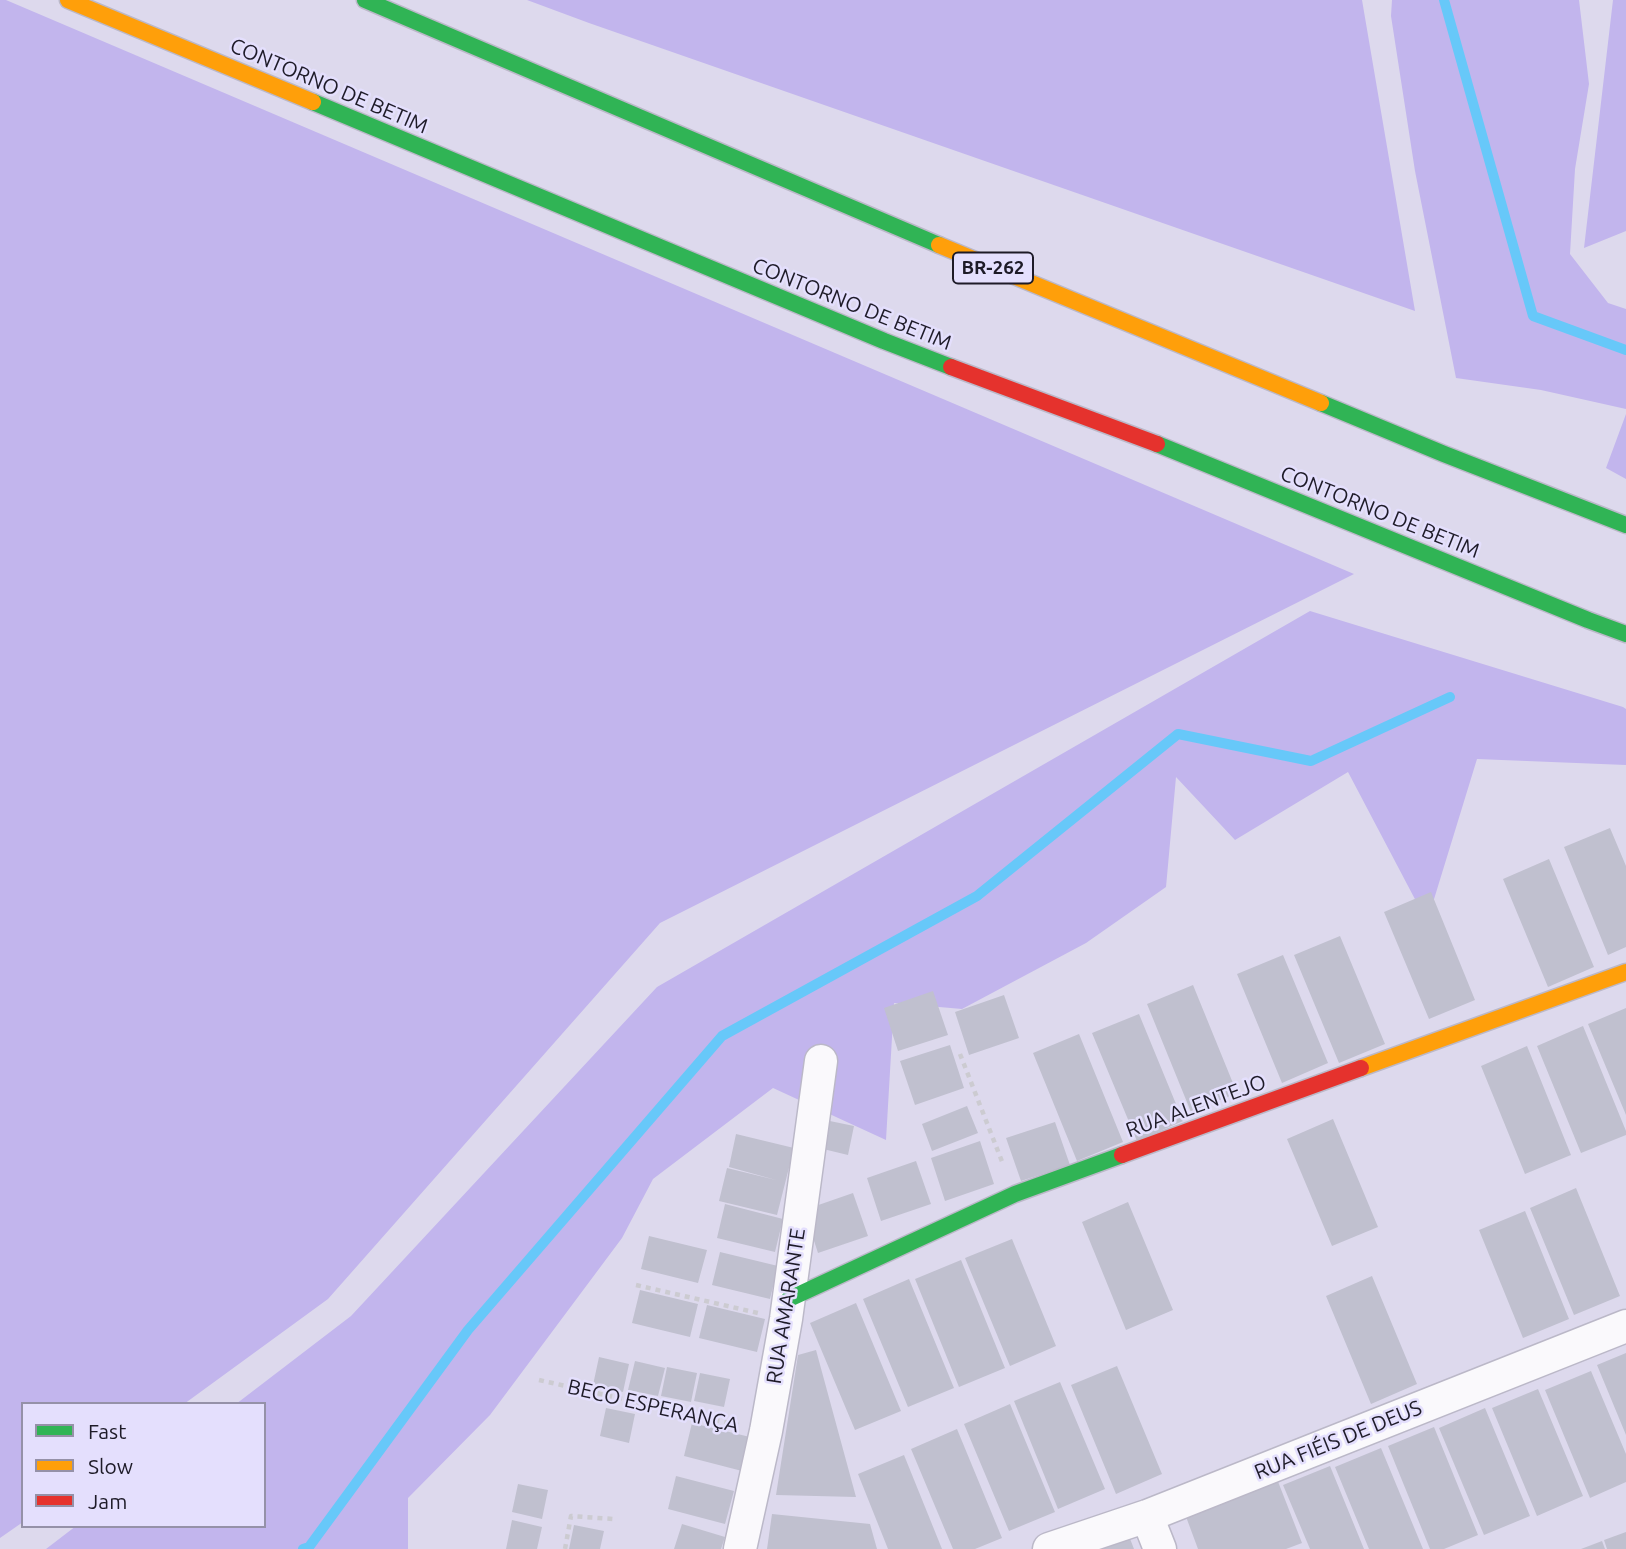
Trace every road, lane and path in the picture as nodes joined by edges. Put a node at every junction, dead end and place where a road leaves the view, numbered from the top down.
1 (68, 0) edge
2 (365, 0) edge
3 (1626, 525) edge
4 (1626, 634) edge
5 (1626, 972) edge
6 (960, 1054) dead end
7 (821, 1061) dead end
8 (1015, 1194) junction
9 (636, 1285) dead end
10 (788, 1309) junction
11 (1626, 1326) edge
12 (539, 1380) dead end
13 (766, 1431) junction
14 (1147, 1516) junction
15 (612, 1519) dead end
16 (565, 1549) edge
17 (740, 1549) edge
18 (1049, 1549) edge
19 (1160, 1549) edge

1 - 4 main road, CONTORNO DE BETIM
2 - 3 main road, BR-262
5 - 8 main road, RUA ALENTEJO
6 - 8 path
7 - 10 street, RUA AMARANTE
8 - 10 main road, RUA ALENTEJO
9 - 10 path
10 - 13 street, RUA AMARANTE
11 - 14 street, RUA FIÉIS DE DEUS
12 - 13 path, BECO ESPERANÇA
13 - 17 street, RUA AMARANTE
14 - 18 street, RUA FIÉIS DE DEUS
14 - 19 street
15 - 16 path

